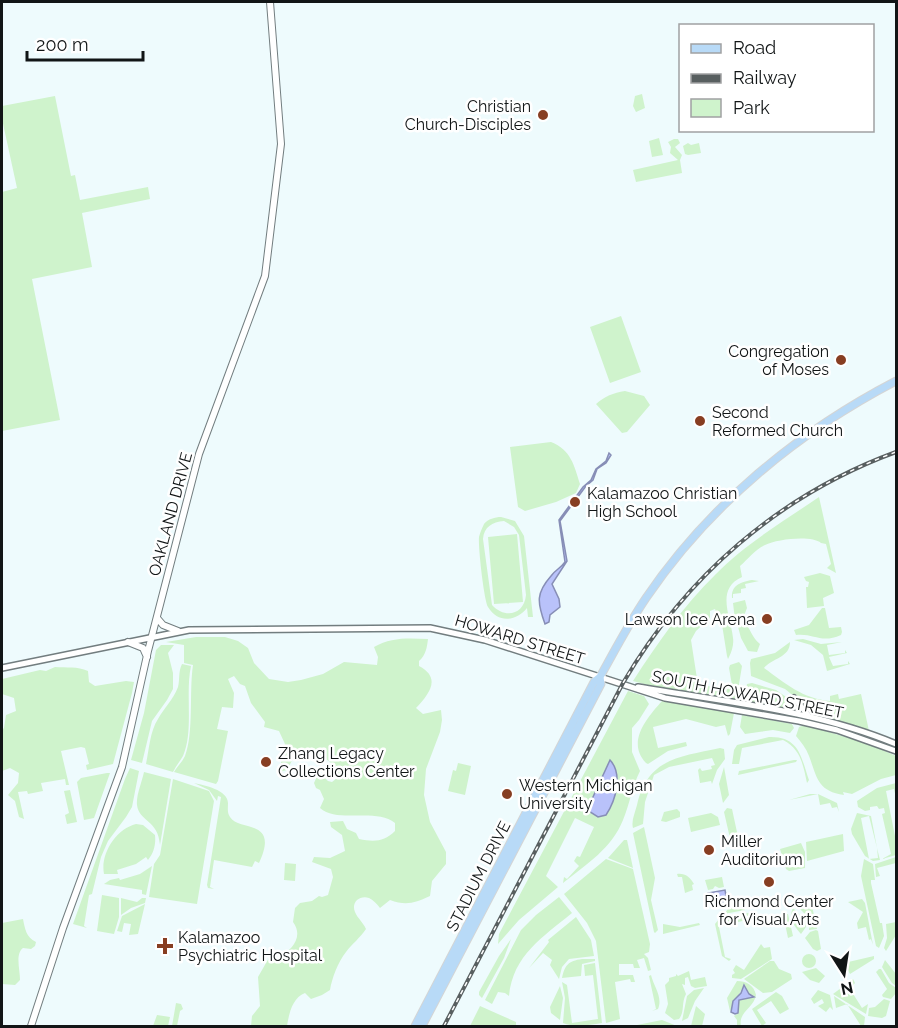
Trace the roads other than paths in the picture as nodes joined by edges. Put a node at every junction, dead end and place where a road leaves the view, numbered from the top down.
1 (270, 2) edge
2 (897, 381) edge
3 (157, 618) junction
4 (178, 632) junction
5 (152, 637) junction
6 (128, 642) junction
7 (147, 657) junction
8 (2, 668) edge
9 (600, 677) junction
10 (627, 685) junction
11 (789, 712) junction
12 (817, 718) junction
13 (897, 744) edge
14 (897, 751) edge
15 (31, 1026) edge
16 (415, 1026) edge
17 (422, 1026) edge

1 - 3 main road, OAKLAND DRIVE
2 - 9 main road, STADIUM DRIVE
3 - 4 main road
3 - 5 main road, OAKLAND DRIVE
4 - 5 street, HOWARD STREET
4 - 9 street, HOWARD STREET
5 - 6 street, HOWARD STREET
5 - 7 main road, OAKLAND DRIVE
6 - 7 main road
6 - 8 street, HOWARD STREET
7 - 15 main road, OAKLAND DRIVE
9 - 10 street, HOWARD STREET
9 - 16 main road, STADIUM DRIVE
9 - 17 main road, STADIUM DRIVE
10 - 11 street, SOUTH HOWARD STREET
10 - 14 street, HOWARD STREET
11 - 12 street, SOUTH HOWARD STREET
11 - 12 street
12 - 13 street, SOUTH HOWARD STREET

